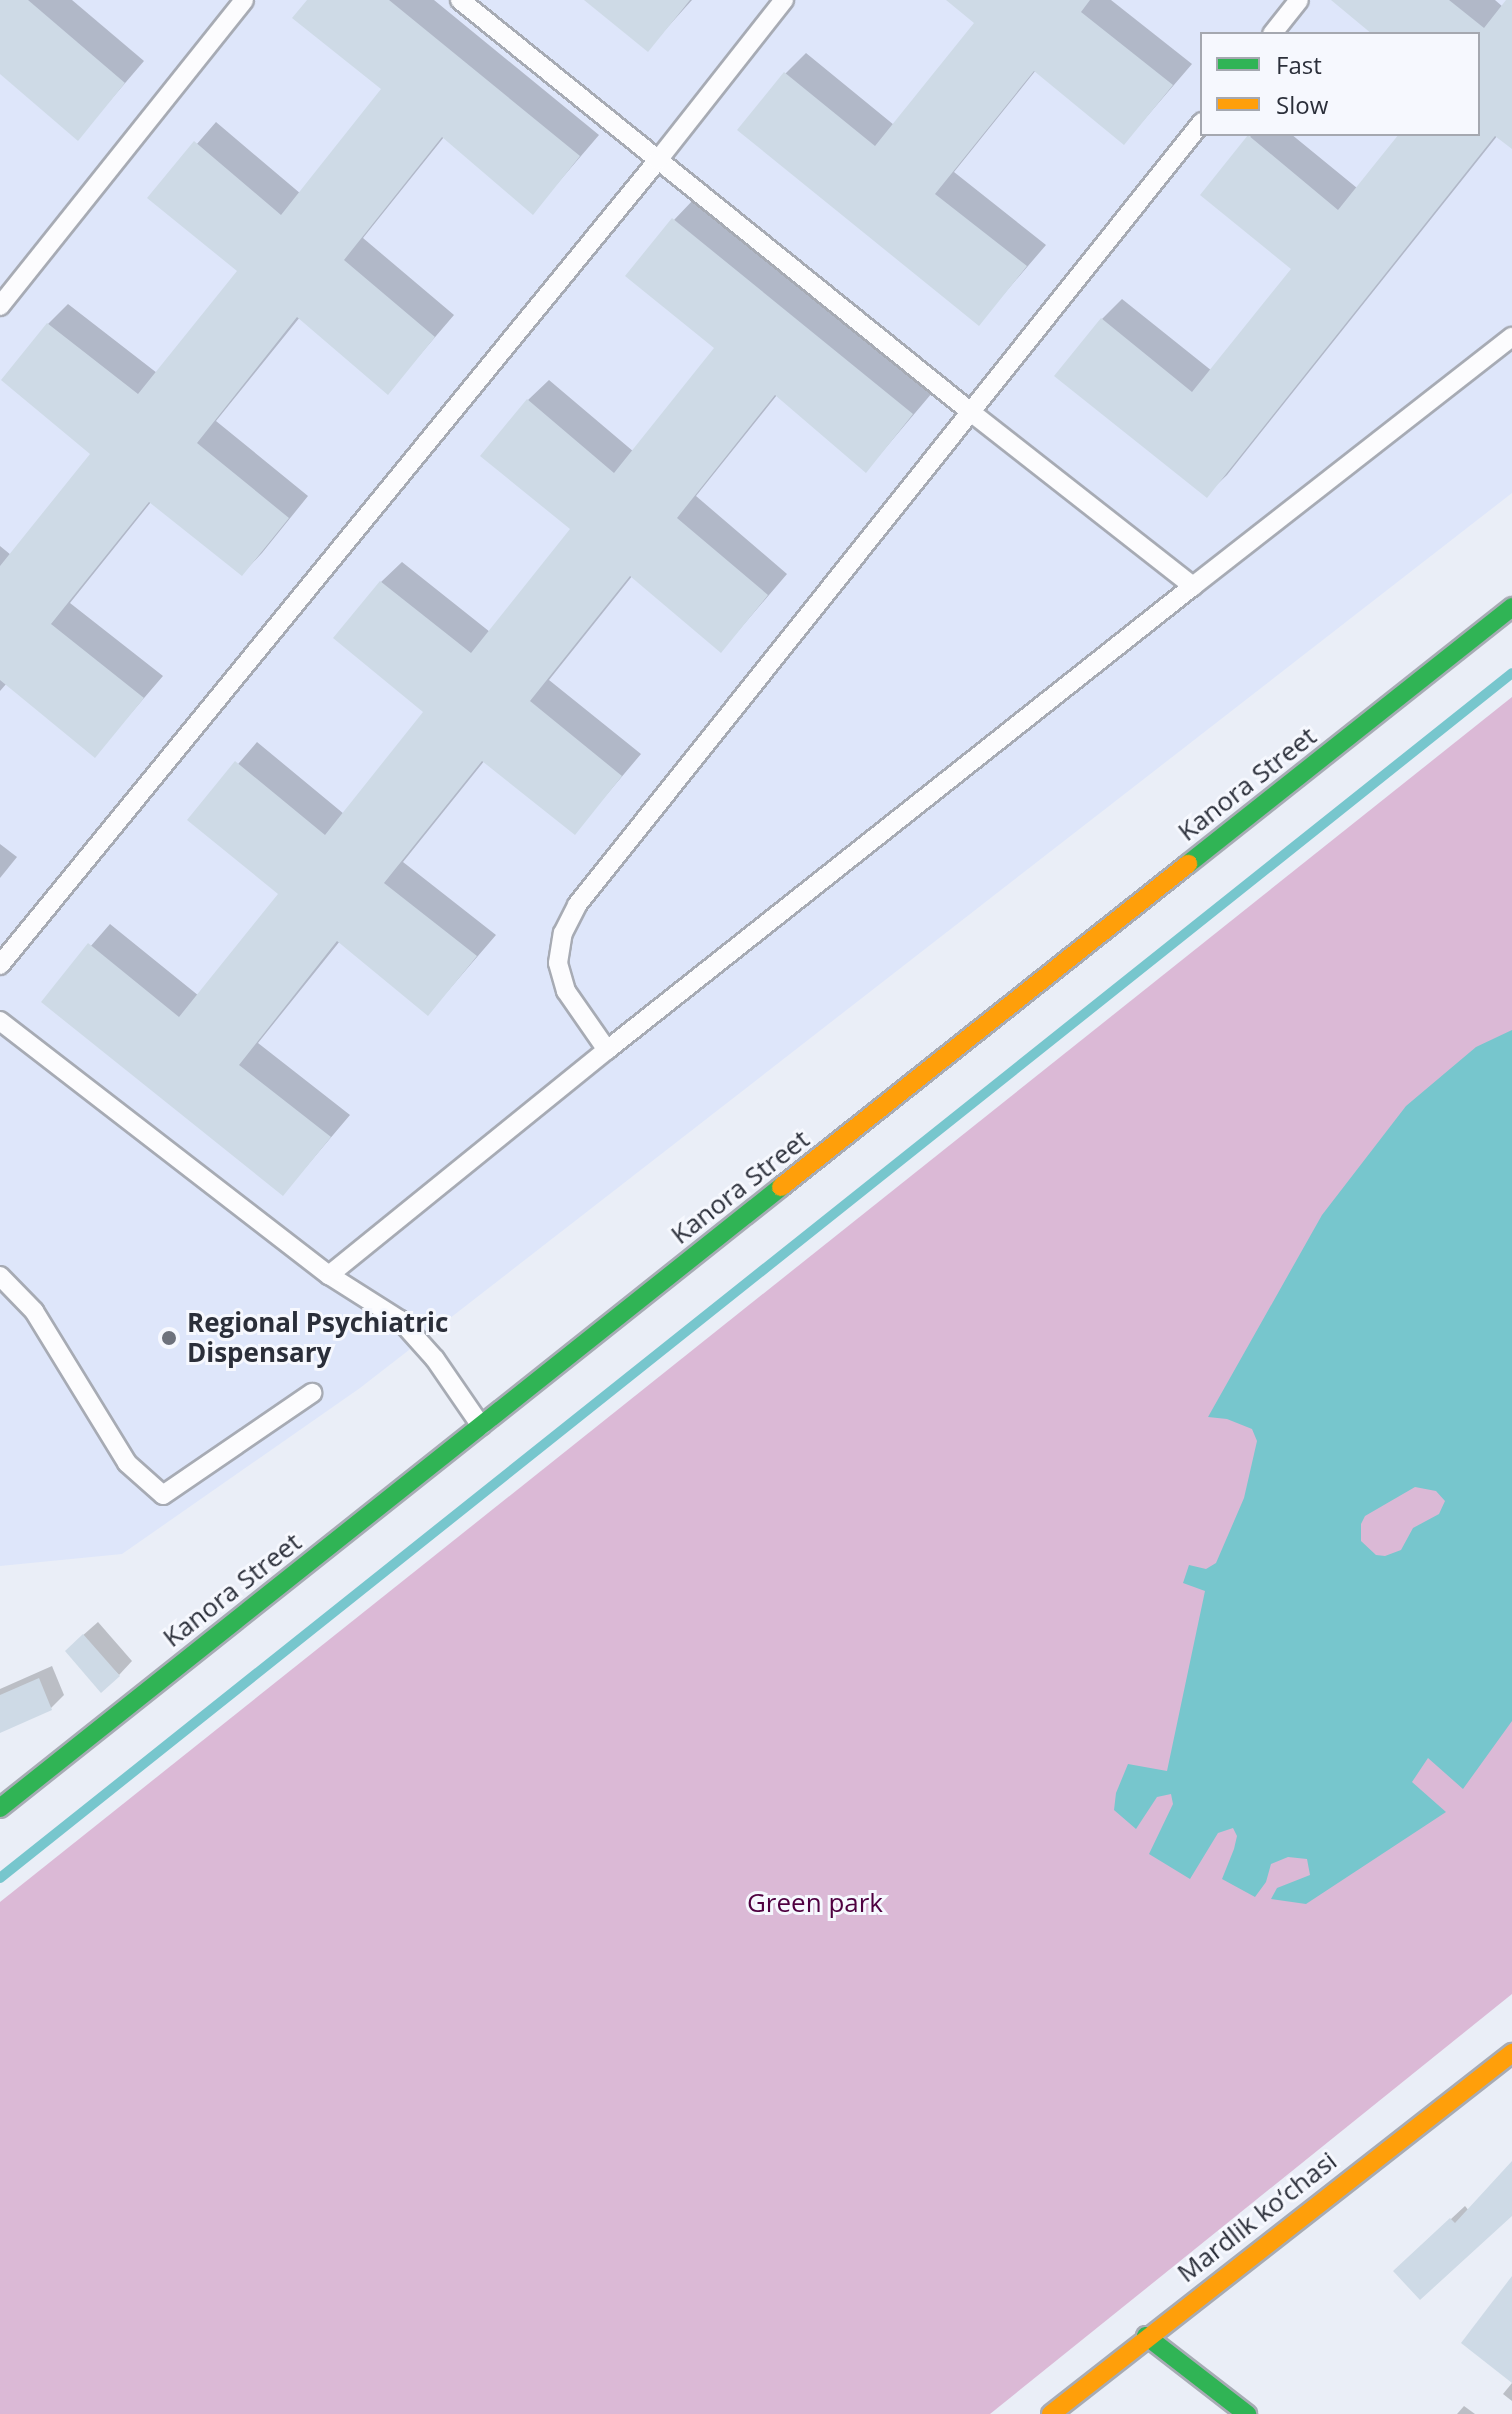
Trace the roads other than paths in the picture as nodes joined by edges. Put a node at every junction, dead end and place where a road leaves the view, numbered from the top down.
1 (244, 0) edge
2 (460, 0) edge
3 (784, 0) edge
4 (1299, 0) edge
5 (1274, 32) edge
6 (1200, 125) edge
7 (658, 160) junction
8 (0, 306) edge
9 (1512, 337) edge
10 (972, 413) junction
11 (1193, 586) junction
12 (1512, 607) edge
13 (0, 965) edge
14 (0, 1021) edge
15 (607, 1050) junction
16 (329, 1275) junction
17 (0, 1276) edge
18 (312, 1393) dead end
19 (481, 1426) junction
20 (0, 1808) edge
21 (1507, 2064) edge
22 (1146, 2336) junction
23 (1051, 2414) edge
24 (1247, 2414) edge

1 - 8 lane
2 - 7 lane
3 - 7 lane
4 - 5 lane
6 - 10 lane
7 - 10 lane
7 - 13 lane
9 - 11 lane
10 - 11 lane
10 - 15 lane
11 - 15 lane
12 - 19 street, Kanora Street
14 - 16 lane
15 - 16 lane
16 - 19 lane
17 - 18 lane
19 - 20 street, Kanora Street
21 - 22 street, Mardlik ko‘chasi
22 - 23 street, Mardlik ko‘chasi
22 - 24 street

